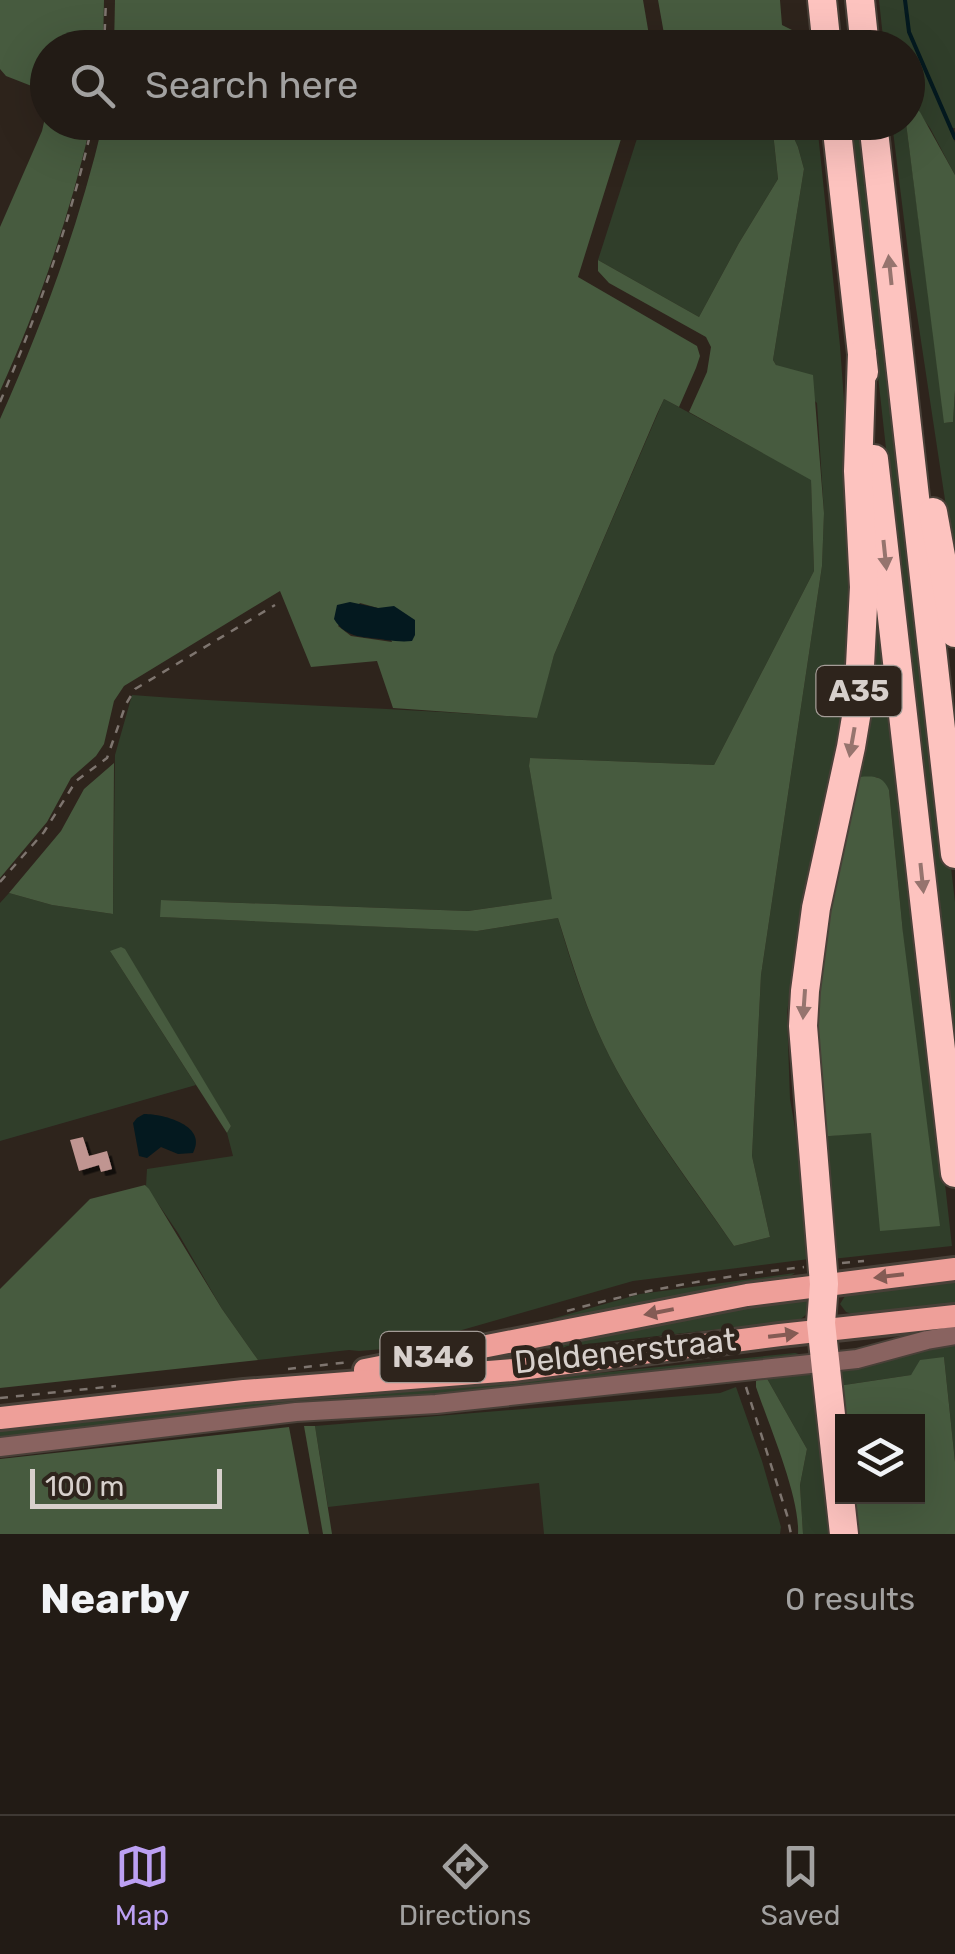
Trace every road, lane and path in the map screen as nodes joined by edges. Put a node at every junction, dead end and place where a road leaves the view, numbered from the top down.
1 (106, 0) edge
2 (822, 0) edge
3 (860, 0) edge
4 (105, 30) edge
5 (825, 30) edge
6 (863, 30) edge
7 (89, 140) edge
8 (838, 140) edge
9 (875, 140) edge
10 (862, 354) junction
11 (900, 367) junction
12 (0, 402) edge
13 (275, 605) dead end
14 (955, 633) edge
15 (955, 854) edge
16 (0, 882) edge
17 (955, 1173) edge
18 (864, 1261) dead end
19 (955, 1269) edge
20 (823, 1275) junction
21 (566, 1311) dead end
22 (955, 1316) edge
23 (822, 1330) junction
24 (955, 1336) edge
25 (358, 1362) dead end
26 (825, 1362) junction
27 (288, 1369) dead end
28 (743, 1372) junction
29 (115, 1386) dead end
30 (244, 1391) junction
31 (0, 1398) edge
32 (0, 1418) edge
33 (0, 1447) edge
34 (791, 1534) edge
35 (844, 1534) edge

1 - 4 path
2 - 5 highway
3 - 6 highway
7 - 12 path
8 - 10 highway, A35
11 -> 9 highway, A35
10 -> 17 highway, A35
10 -> 20 highway, A35
11 - 14 highway, A35
11 - 15 highway, A35
13 - 16 path
18 - 20 path
19 -> 20 main road, Deldenerstraat / N346
20 - 21 path
20 - 23 highway, A35
20 -> 30 main road, Deldenerstraat / N346
22 - 23 main road, Deldenerstraat / N346
23 - 26 highway, A35
30 -> 23 main road, Deldenerstraat / N346
24 - 26 street, Deldenerstraat
25 - 27 path
26 - 28 street, Deldenerstraat
26 - 35 highway, A35
28 - 33 street, Deldenerstraat
28 - 34 path
29 - 31 path
30 - 32 main road, Deldenerstraat / N346

